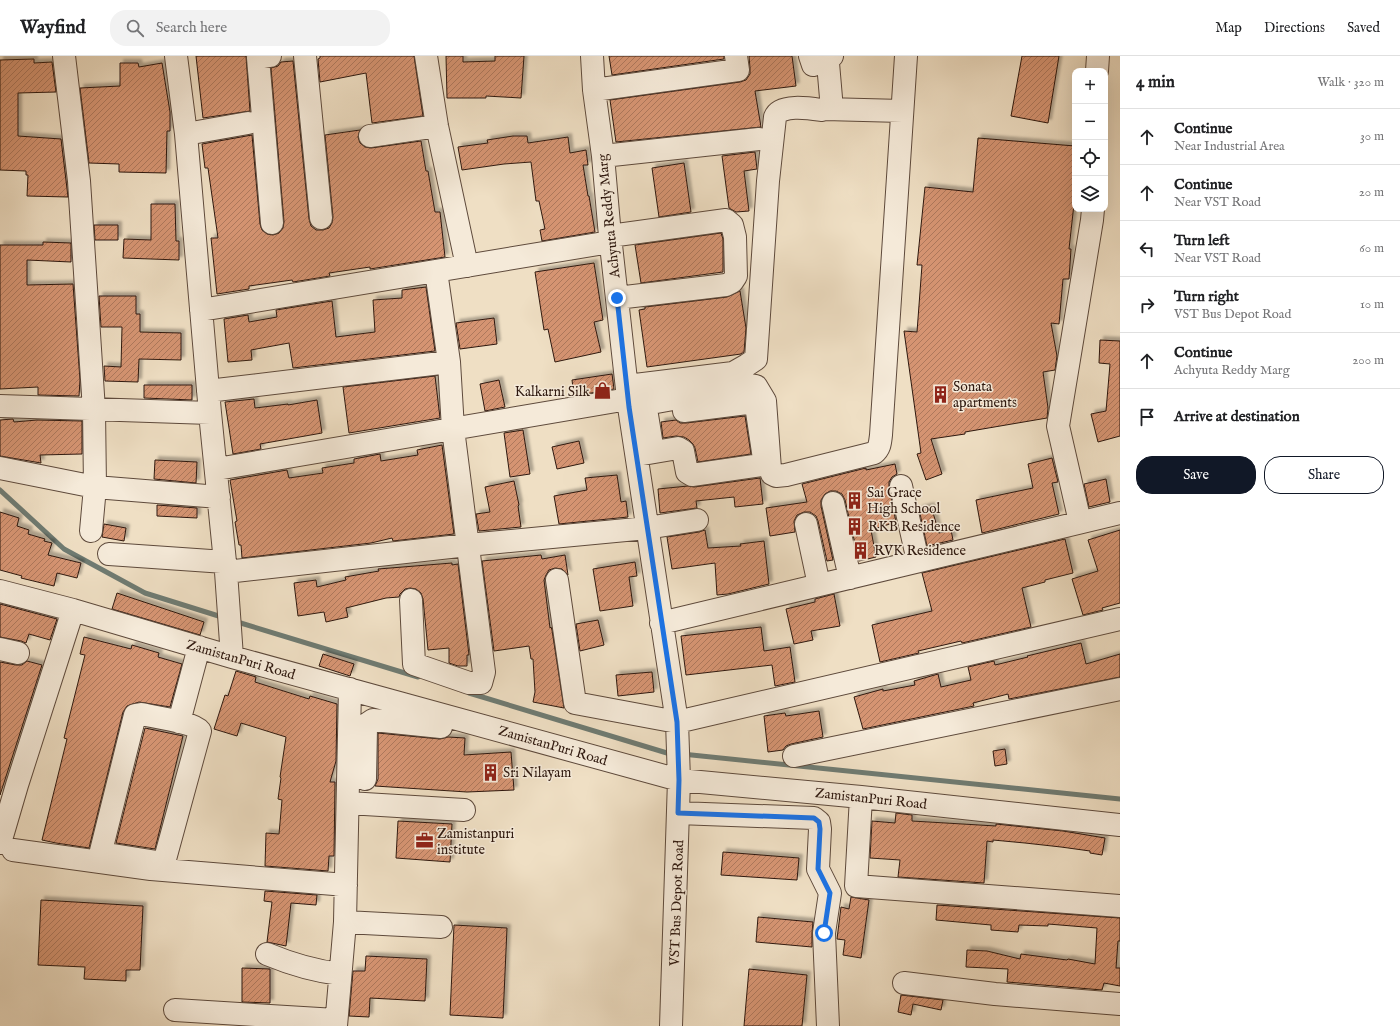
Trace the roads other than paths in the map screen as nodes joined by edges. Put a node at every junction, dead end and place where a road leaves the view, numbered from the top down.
1 (64, 56) edge
2 (176, 56) edge
3 (270, 56) edge
4 (305, 56) edge
5 (426, 56) edge
6 (592, 56) edge
7 (736, 56) edge
8 (906, 56) edge
9 (1098, 56) edge
10 (818, 59) edge
11 (1097, 68) edge
12 (594, 90) junction
13 (825, 109) junction
14 (902, 111) junction
15 (248, 123) dead end
16 (437, 126) junction
17 (186, 134) junction
18 (370, 136) dead end
19 (759, 139) dead end
20 (603, 156) junction
21 (1093, 212) edge
22 (321, 218) dead end
23 (272, 223) dead end
24 (610, 239) junction
25 (467, 266) junction
26 (436, 271) junction
27 (617, 298) junction
28 (201, 310) junction
29 (449, 362) junction
30 (749, 375) junction
31 (208, 391) junction
32 (632, 405) junction
33 (0, 406) edge
34 (94, 410) junction
35 (210, 413) junction
36 (453, 429) junction
37 (645, 453) junction
38 (0, 468) edge
39 (217, 469) junction
40 (901, 486) dead end
41 (95, 488) junction
42 (219, 497) junction
43 (834, 503) dead end
44 (1120, 514) edge
45 (697, 520) dead end
46 (1080, 522) junction
47 (806, 524) dead end
48 (647, 528) junction
49 (91, 531) dead end
50 (468, 545) junction
51 (109, 554) dead end
52 (918, 561) junction
53 (226, 576) junction
54 (850, 578) junction
55 (557, 580) dead end
56 (819, 585) junction
57 (0, 591) edge
58 (411, 600) dead end
59 (73, 610) junction
60 (1120, 619) edge
61 (661, 623) junction
62 (199, 647) junction
63 (231, 647) junction
64 (350, 689) junction
65 (1120, 689) edge
66 (407, 714) junction
67 (179, 722) junction
68 (441, 727) dead end
69 (677, 732) junction
70 (358, 734) junction
71 (794, 756) dead end
72 (679, 774) junction
73 (365, 779) dead end
74 (8, 783) edge
75 (861, 797) junction
76 (351, 804) junction
77 (464, 810) dead end
78 (678, 813) junction
79 (1120, 825) edge
80 (6, 847) edge
81 (346, 885) junction
82 (1120, 906) edge
83 (345, 922) junction
84 (441, 927) dead end
85 (267, 954) dead end
86 (340, 974) junction
87 (904, 983) dead end
88 (1120, 1004) edge
89 (175, 1010) dead end
90 (336, 1023) edge
91 (672, 1026) edge
92 (828, 1026) edge

1 - 34 street
2 - 17 street
3 - 23 street
4 - 22 street
5 - 16 street
6 - 12 street, Achyuta Reddy Marg
7 - 12 street
8 - 14 street
9 - 11 street
10 - 13 street
12 - 20 street, Achyuta Reddy Marg
13 - 14 street
13 - 30 street
14 - 30 street
15 - 17 street
16 - 18 street
16 - 25 street
17 - 28 street
19 - 20 street
20 - 24 street, Achyuta Reddy Marg
21 - 46 street
24 - 25 street
24 - 27 street, Achyuta Reddy Marg
24 - 27 street
25 - 26 street
26 - 28 street
26 - 29 street
27 - 32 street, Achyuta Reddy Marg
28 - 31 street
29 - 31 street
29 - 36 street
30 - 32 street
31 - 35 street
32 - 36 street
32 - 37 street, Achyuta Reddy Marg
32 - 37 street
33 - 34 street
34 - 35 street
34 - 41 street
35 - 39 street
36 - 39 street
36 - 50 street
37 - 48 street, Achyuta Reddy Marg
38 - 41 street
39 - 42 street
40 - 52 street
41 - 42 street
41 - 49 street
42 - 53 street
43 - 54 street
44 - 46 street
45 - 48 street
46 - 52 street
47 - 56 street
48 - 50 street
48 - 61 street, Achyuta Reddy Marg
50 - 53 street
50 - 58 street
51 - 53 street
52 - 54 street
53 - 63 street
54 - 56 street
55 - 69 street
56 - 61 street
57 - 59 street, ZamistanPuri Road
59 - 62 street, ZamistanPuri Road
59 - 74 street
60 - 69 street
61 - 69 street, Achyuta Reddy Marg
62 - 63 street, ZamistanPuri Road
62 - 67 street
63 - 64 street, ZamistanPuri Road
64 - 66 street, ZamistanPuri Road
64 - 70 street
65 - 71 street
66 - 68 street
66 - 70 street
66 - 72 street, ZamistanPuri Road
67 - 67 street
69 - 72 street, Achyuta Reddy Marg
70 - 73 street
70 - 76 street
72 - 75 street, ZamistanPuri Road
72 - 78 street, VST Bus Depot Road
74 - 80 street
75 - 79 street, ZamistanPuri Road
75 - 82 street
76 - 77 street
76 - 81 street
78 - 91 street, VST Bus Depot Road
78 - 92 street
80 - 81 street
81 - 83 street
83 - 84 street
83 - 86 street
85 - 86 street
86 - 90 street
87 - 88 street
89 - 90 street

